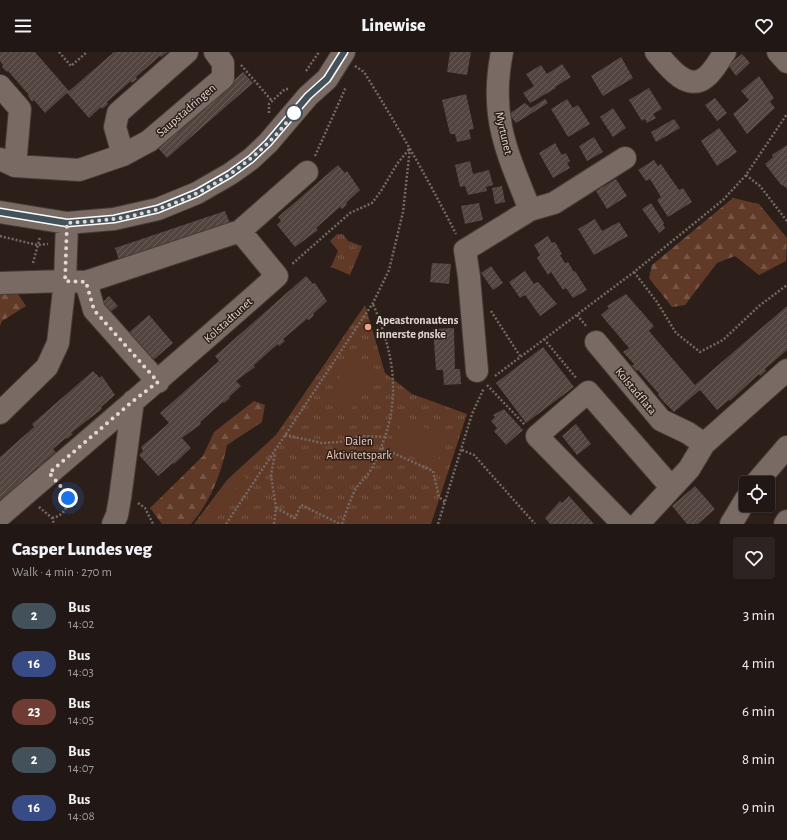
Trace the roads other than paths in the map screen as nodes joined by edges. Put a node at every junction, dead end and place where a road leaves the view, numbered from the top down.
1 (187, 52) edge
2 (502, 52) edge
3 (656, 52) edge
4 (725, 52) edge
5 (778, 52) edge
6 (219, 57) edge
7 (347, 60) edge
8 (787, 62) edge
9 (0, 86) edge
10 (123, 155) junction
11 (625, 158) dead end
12 (8, 163) edge
13 (307, 172) road end
14 (530, 210) junction
15 (0, 212) edge
16 (67, 223) junction
17 (240, 231) junction
18 (65, 281) junction
19 (86, 282) junction
20 (0, 283) edge
21 (596, 342) dead end
22 (787, 370) edge
23 (482, 377) road end
24 (158, 382) junction
25 (133, 401) junction
26 (0, 413) edge
27 (704, 444) junction
28 (787, 447) edge
29 (762, 476) edge
30 (671, 487) junction
31 (739, 511) edge
32 (0, 516) edge
33 (787, 521) edge
34 (113, 524) edge
35 (623, 524) edge
36 (638, 524) edge
37 (731, 524) edge
38 (785, 524) edge

1 - 10 street
2 - 14 street, Myrtunet
3 - 4 street
5 - 8 street
6 - 10 street, Saupstadringen
7 - 16 street
9 - 12 street
10 - 12 street, Saupstadringen
11 - 14 street
13 - 17 street
14 - 23 street
15 - 16 street
16 - 18 street
17 - 19 street
17 - 24 street, Kolstadtunet
18 - 19 street
18 - 20 street
18 - 26 street
19 - 24 street
21 - 27 street, Kolstadflata
22 - 27 street
24 - 25 street, Kolstadtunet
25 - 32 street, Kolstadtunet
25 - 34 street
27 - 30 street
28 - 29 street
30 - 35 street
30 - 36 street
31 - 37 street
33 - 38 street

